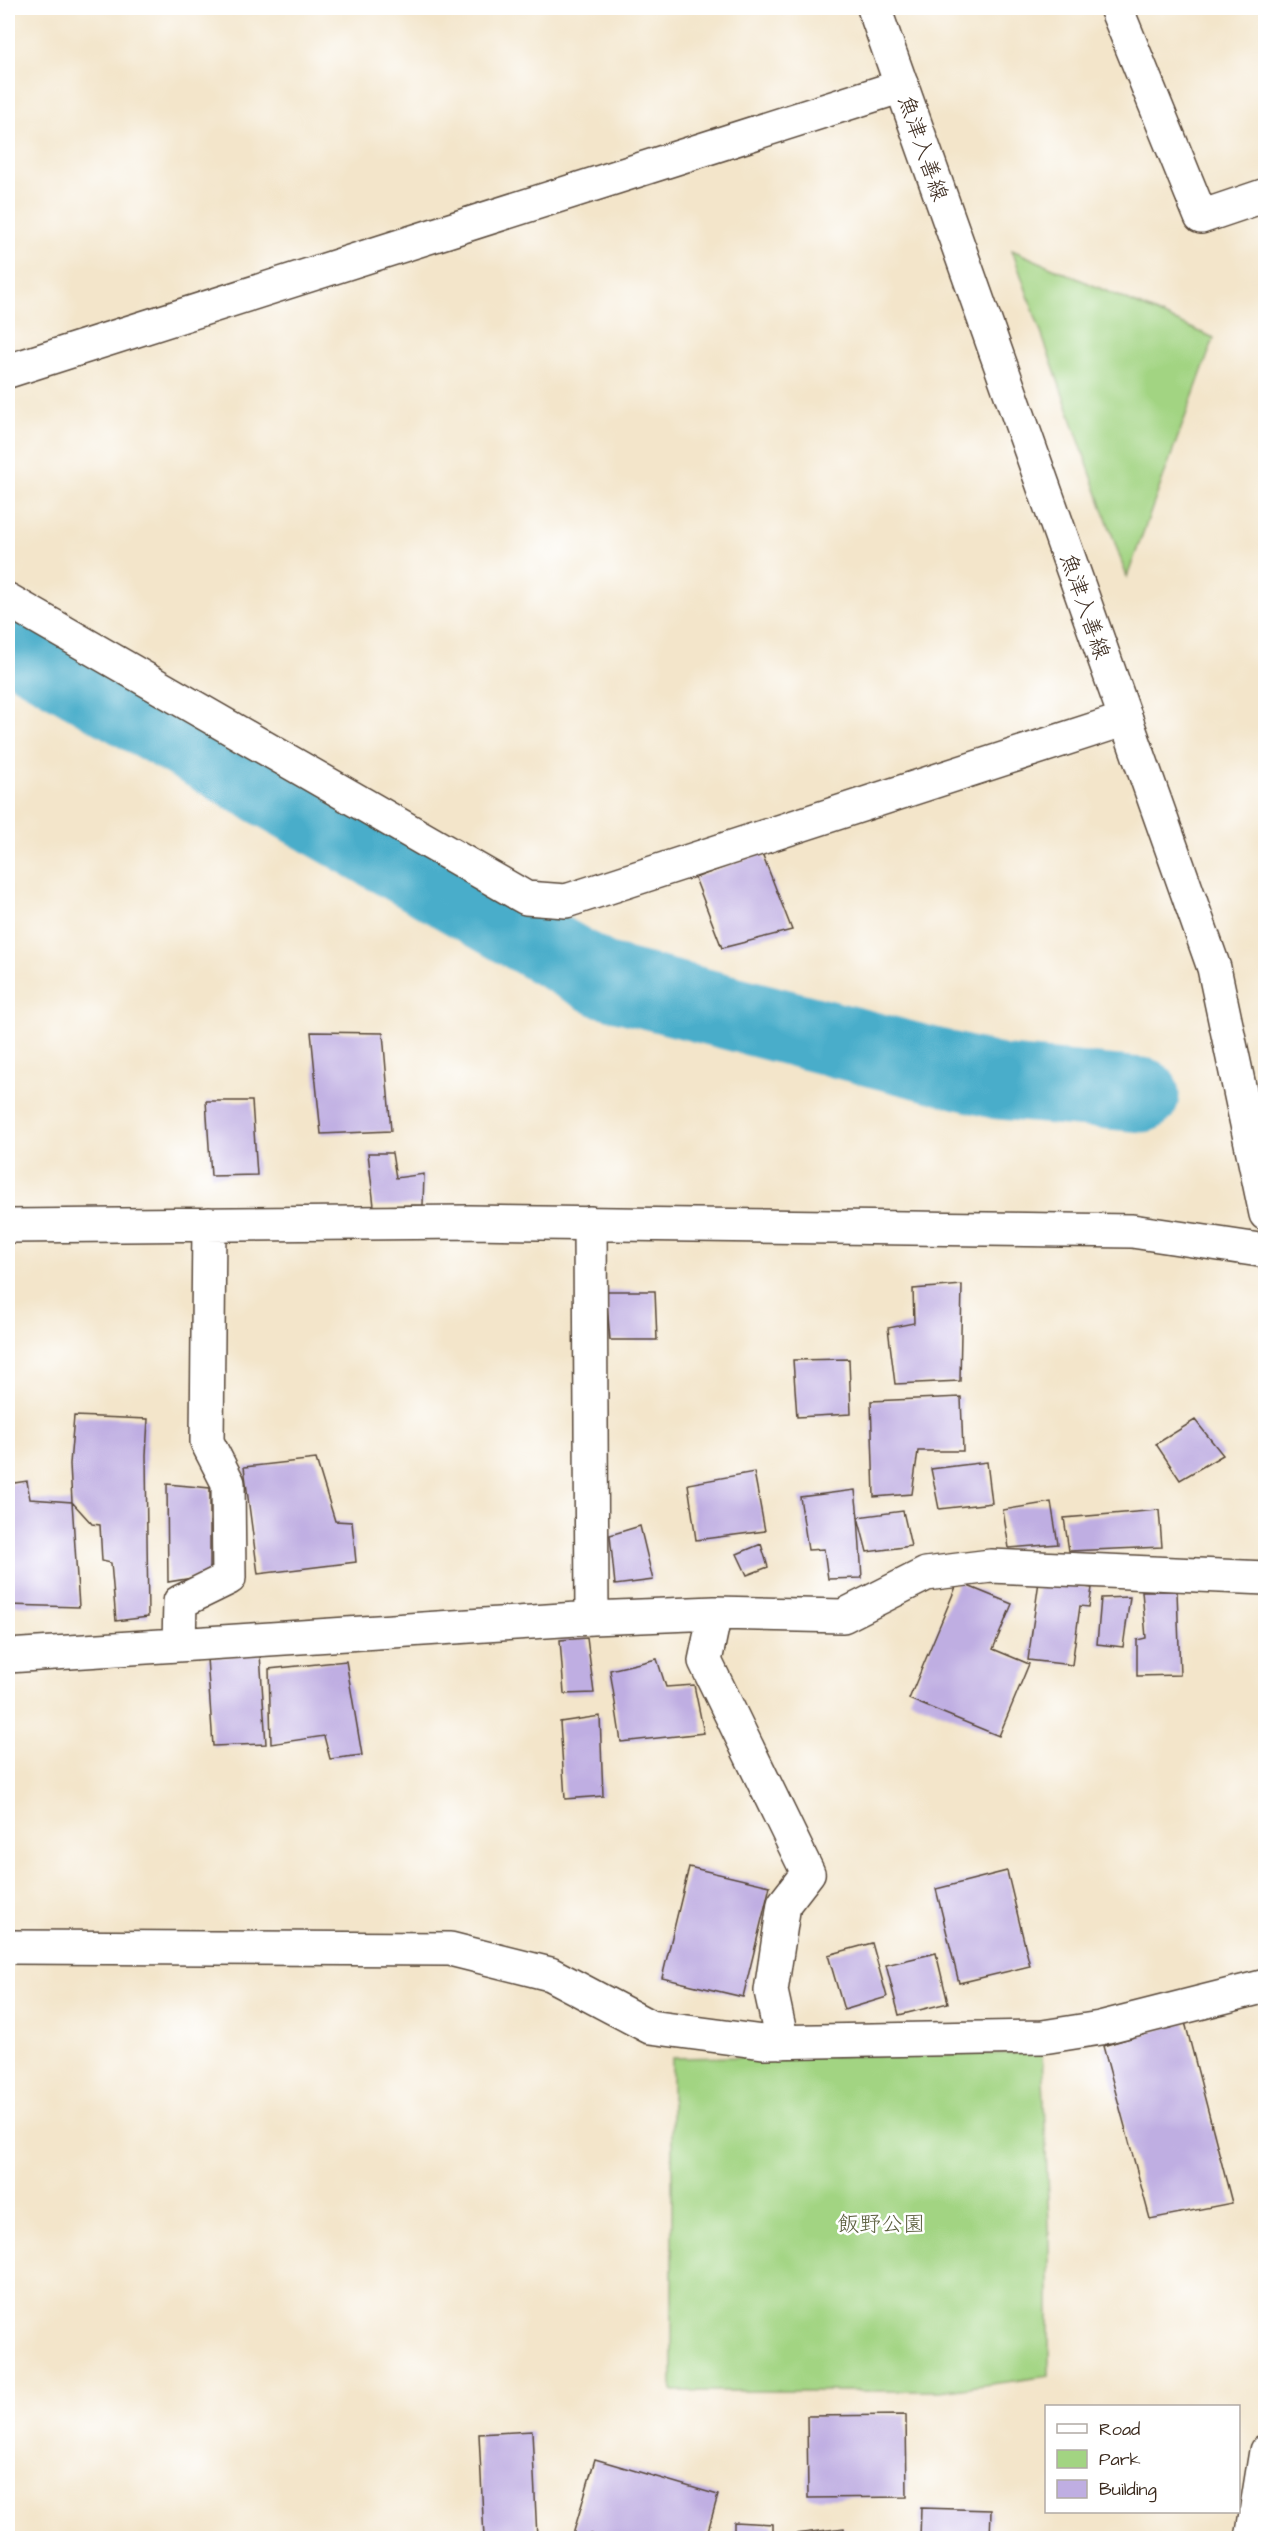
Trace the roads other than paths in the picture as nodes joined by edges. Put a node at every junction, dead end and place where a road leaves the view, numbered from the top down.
1 (874, 8) edge
2 (1116, 8) edge
3 (902, 86) junction
4 (1266, 195) edge
5 (8, 371) edge
6 (8, 600) edge
7 (1126, 719) junction
8 (1257, 1129) edge
9 (1266, 1214) edge
10 (590, 1223) junction
11 (209, 1224) junction
12 (8, 1226) edge
13 (1266, 1251) edge
14 (1266, 1578) edge
15 (715, 1613) junction
16 (592, 1618) junction
17 (179, 1644) junction
18 (8, 1656) edge
19 (8, 1947) edge
20 (1266, 1986) edge
21 (783, 2042) junction
22 (1266, 2451) edge
23 (1252, 2538) edge

1 - 3 street, 魚津入善線
2 - 4 street
3 - 5 street
3 - 7 street, 魚津入善線
6 - 7 street
7 - 8 street, 魚津入善線
8 - 9 street, 魚津入善線
10 - 11 street
10 - 13 street
10 - 16 street
11 - 12 street
11 - 17 street
14 - 15 street
15 - 16 street
15 - 21 street
16 - 17 street
17 - 18 street
19 - 21 street
20 - 21 street
22 - 23 street

